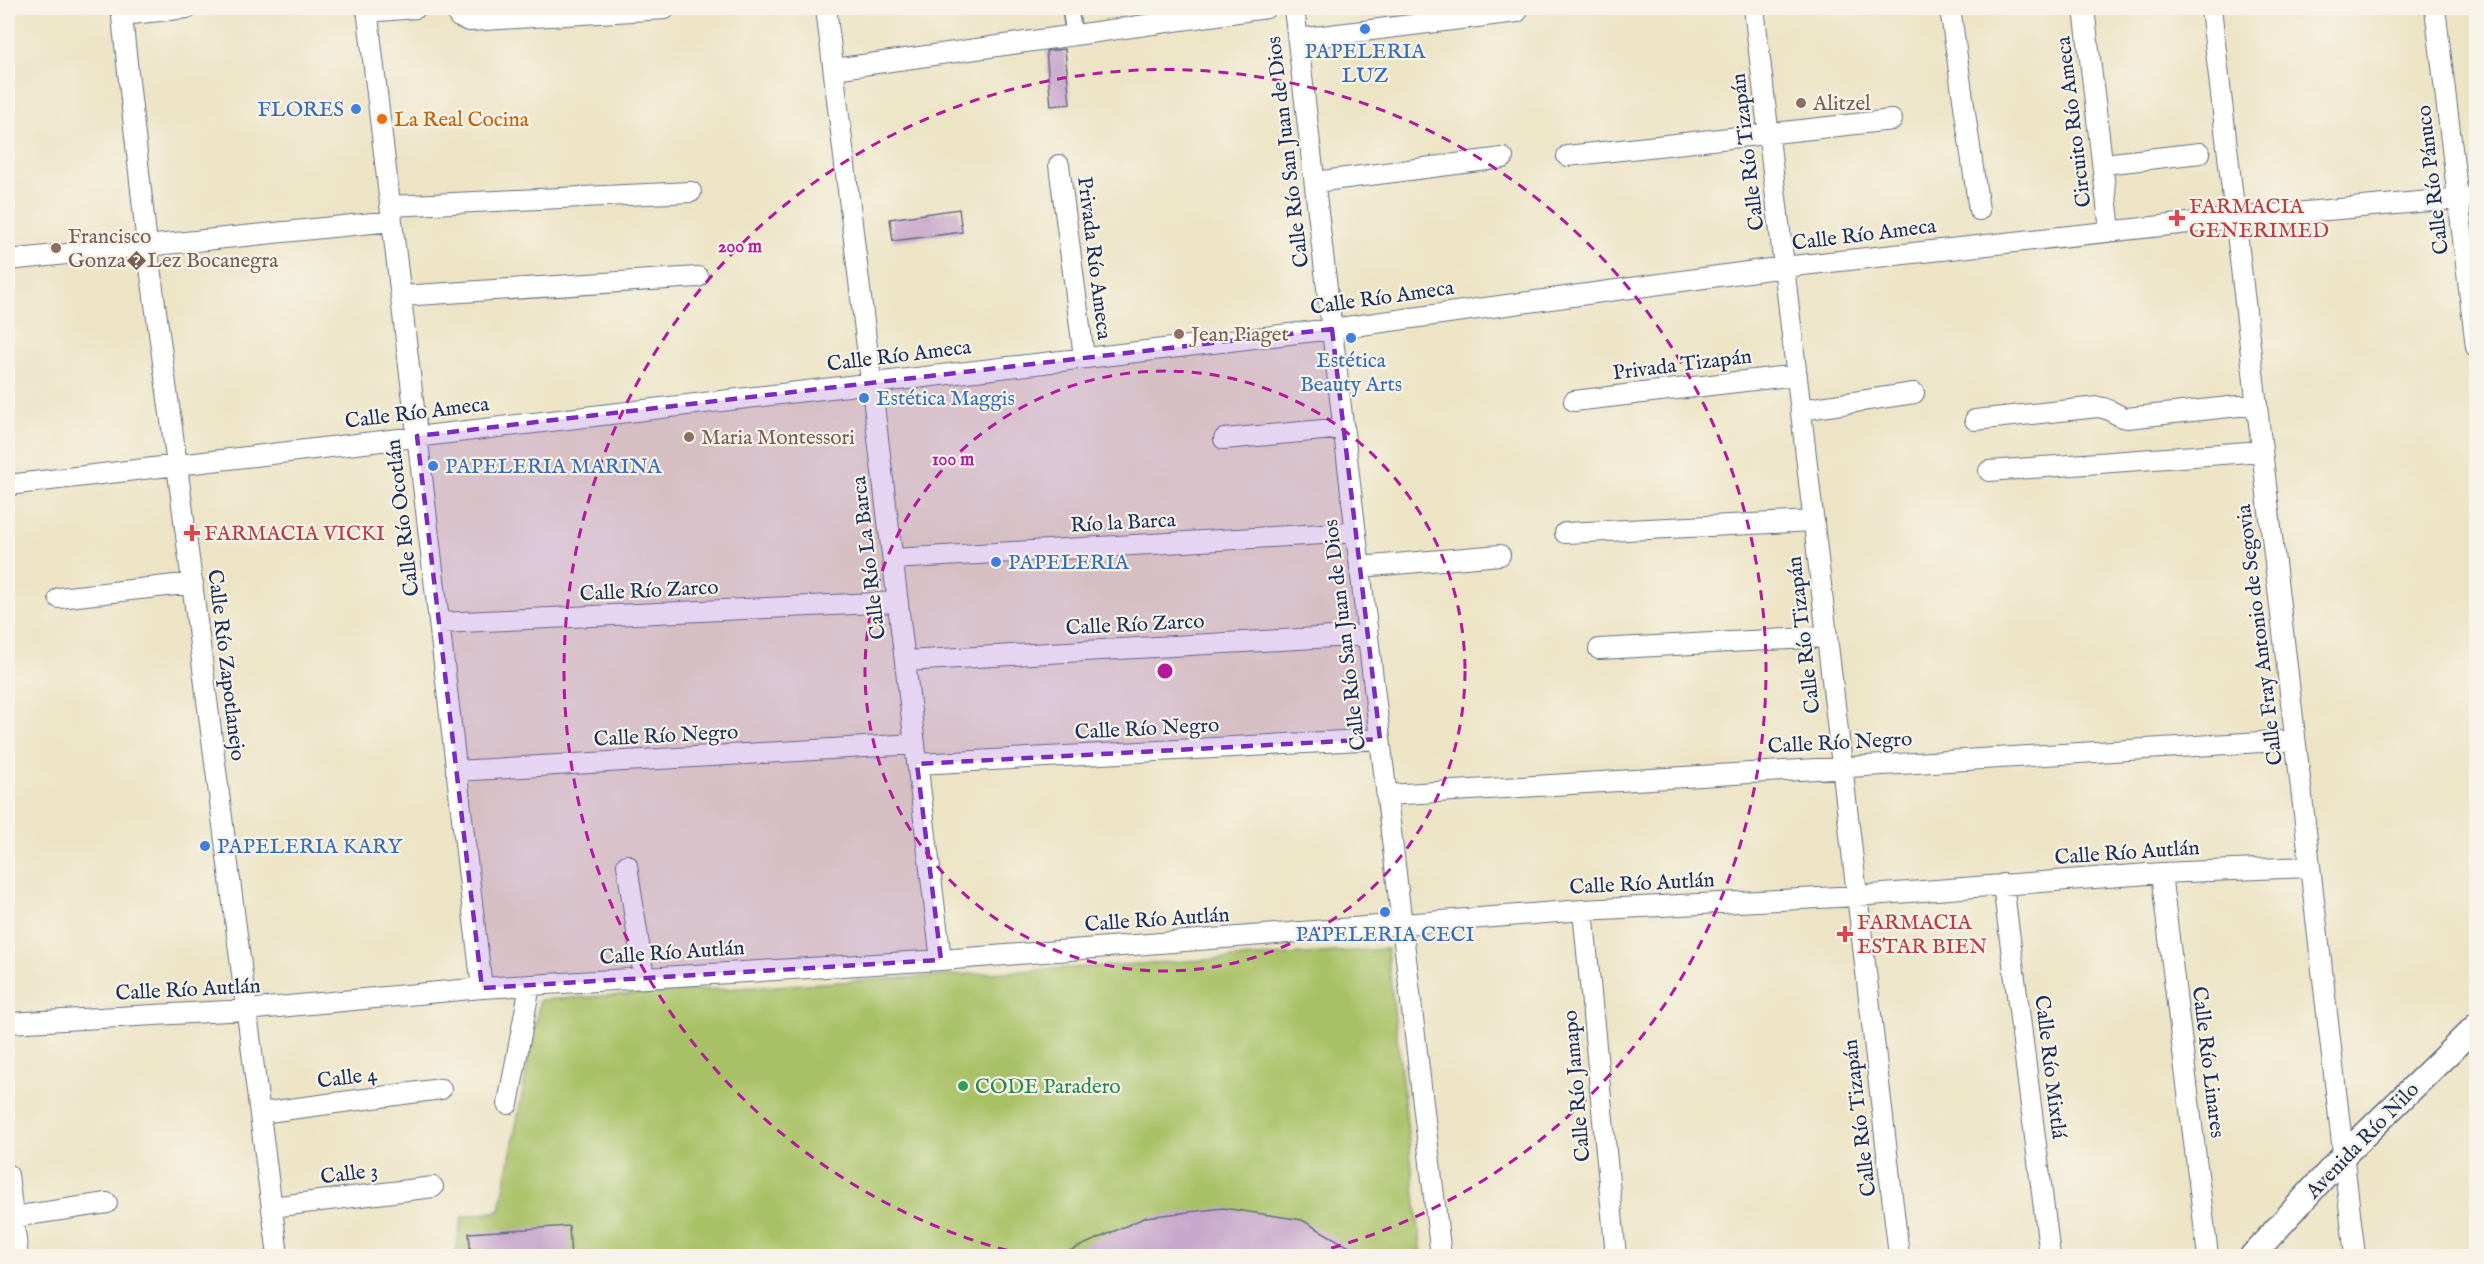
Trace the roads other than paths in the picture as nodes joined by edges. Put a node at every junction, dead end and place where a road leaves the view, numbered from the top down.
1 (187, 8) edge
2 (416, 8) edge
3 (456, 8) edge
4 (826, 8) edge
5 (1070, 8) edge
6 (1266, 8) edge
7 (1294, 8) edge
8 (1754, 8) edge
9 (1950, 8) edge
10 (2084, 8) edge
11 (2211, 8) edge
12 (2435, 8) edge
13 (665, 9) dead end
14 (367, 10) edge
15 (122, 11) edge
16 (1517, 12) dead end
17 (1074, 35) junction
18 (1298, 39) junction
19 (834, 69) junction
20 (1892, 120) dead end
21 (1769, 134) junction
22 (2200, 153) dead end
23 (1566, 156) dead end
24 (1503, 158) dead end
25 (2104, 164) junction
26 (1059, 165) dead end
27 (1315, 182) junction
28 (692, 192) dead end
29 (2468, 198) edge
30 (1979, 210) dead end
31 (391, 214) junction
32 (2235, 218) junction
33 (2110, 230) junction
34 (147, 245) junction
35 (8, 260) edge
36 (1784, 267) junction
37 (698, 277) dead end
38 (401, 296) junction
39 (1332, 329) junction
40 (2476, 347) edge
41 (1084, 357) junction
42 (1797, 375) junction
43 (871, 382) junction
44 (1914, 393) dead end
45 (1574, 401) dead end
46 (2257, 404) junction
47 (1801, 410) junction
48 (1975, 420) dead end
49 (1344, 428) junction
50 (417, 436) junction
51 (1224, 439) dead end
52 (2262, 451) junction
53 (177, 465) junction
54 (1989, 471) dead end
55 (8, 484) edge
56 (1814, 521) junction
57 (1356, 532) junction
58 (1565, 533) dead end
59 (1500, 555) dead end
60 (893, 559) junction
61 (1360, 567) junction
62 (193, 583) junction
63 (59, 598) dead end
64 (898, 602) junction
65 (439, 623) junction
66 (1368, 635) junction
67 (1827, 637) junction
68 (1599, 649) dead end
69 (905, 661) junction
70 (1380, 740) junction
71 (2295, 740) junction
72 (916, 754) junction
73 (1842, 766) junction
74 (456, 771) junction
75 (1387, 795) junction
76 (627, 865) dead end
77 (2310, 867) junction
78 (2161, 873) junction
79 (2003, 884) junction
80 (1857, 896) junction
81 (1583, 910) junction
82 (1402, 925) junction
83 (940, 960) junction
84 (644, 978) junction
85 (530, 985) junction
86 (482, 988) junction
87 (246, 1010) junction
88 (8, 1023) edge
89 (2476, 1026) edge
90 (441, 1089) dead end
91 (508, 1104) dead end
92 (260, 1113) junction
93 (2343, 1156) junction
94 (8, 1175) edge
95 (433, 1187) dead end
96 (107, 1203) dead end
97 (272, 1207) junction
98 (13, 1217) junction
99 (18, 1257) edge
100 (278, 1257) edge
101 (1441, 1257) edge
102 (1616, 1257) edge
103 (1899, 1257) edge
104 (2050, 1257) edge
105 (2208, 1257) edge
106 (2252, 1257) edge
107 (2355, 1257) edge

1 - 15 street
2 - 14 street
3 - 13 street
4 - 19 street, Calle Río La Barca
5 - 17 street
6 - 17 street
7 - 18 street, Calle Río San Juan de Dios
8 - 21 street, Calle Río Tizapán
9 - 30 street
10 - 25 street, Circuito Río Ameca
11 - 32 street, Calle Fray Antonio de Segovia
12 - 29 street, Calle Río Pánuco
14 - 31 street, Calle Río Ocotlán
15 - 34 street, Calle Río Zapotlanejo
16 - 18 street
17 - 19 street
18 - 27 street, Calle Río San Juan de Dios
19 - 43 street, Calle Río La Barca
20 - 21 street
21 - 23 street
21 - 36 street, Calle Río Tizapán
22 - 25 street
24 - 27 street
25 - 33 street, Circuito Río Ameca
26 - 41 street, Privada Río Ameca
27 - 39 street, Calle Río San Juan de Dios
28 - 31 street
29 - 32 street, Calle Río Ameca
29 - 40 street, Calle Río Pánuco
31 - 34 street
31 - 38 street, Calle Río Ocotlán
32 - 33 street, Calle Río Ameca
32 - 46 street, Calle Fray Antonio de Segovia
33 - 36 street, Calle Río Ameca
34 - 35 street
34 - 53 street, Calle Río Zapotlanejo
36 - 39 street, Calle Río Ameca
36 - 42 street, Calle Río Tizapán
37 - 38 street
38 - 50 street, Calle Río Ocotlán
39 - 41 street, Calle Río Ameca
39 - 49 street, Calle Río San Juan de Dios
41 - 43 street, Calle Río Ameca
42 - 45 street, Privada Tizapán
42 - 47 street, Calle Río Tizapán
43 - 50 street, Calle Río Ameca
43 - 60 street, Calle Río La Barca
44 - 47 street
46 - 48 street
46 - 52 street, Calle Fray Antonio de Segovia
47 - 56 street, Calle Río Tizapán
49 - 51 street
49 - 57 street, Calle Río San Juan de Dios
50 - 53 street, Calle Río Ameca
50 - 65 street, Calle Río Ocotlán
52 - 54 street
52 - 71 street, Calle Fray Antonio de Segovia
53 - 55 street, Calle Río Ameca
53 - 62 street, Calle Río Zapotlanejo
56 - 58 street
56 - 67 street, Calle Río Tizapán
57 - 60 street, Río la Barca
57 - 61 street, Calle Río San Juan de Dios
59 - 61 street
60 - 64 street, Calle Río La Barca
61 - 66 street, Calle Río San Juan de Dios
62 - 63 street
62 - 87 street, Calle Río Zapotlanejo
64 - 65 street, Calle Río Zarco
64 - 69 street, Calle Río La Barca
65 - 74 street, Calle Río Ocotlán
66 - 69 street, Calle Río Zarco
66 - 70 street, Calle Río San Juan de Dios
67 - 68 street
67 - 73 street, Calle Río Tizapán
69 - 72 street, Calle Río La Barca
70 - 72 street, Calle Río Negro
70 - 75 street, Calle Río San Juan de Dios
71 - 73 street, Calle Río Negro
71 - 77 street, Calle Fray Antonio de Segovia
72 - 74 street, Calle Río Negro
72 - 83 street, Calle Río La Barca
73 - 75 street, Calle Río Negro
73 - 80 street, Calle Río Tizapán
74 - 86 street, Calle Río Ocotlán
75 - 82 street, Calle Río San Juan de Dios
76 - 84 street
77 - 78 street, Calle Río Autlán
77 - 93 street, Calle Fray Antonio de Segovia
78 - 79 street, Calle Río Autlán
78 - 105 street, Calle Río Linares
79 - 80 street, Calle Río Autlán
79 - 104 street, Calle Río Mixtlá
80 - 81 street, Calle Río Autlán
80 - 103 street, Calle Río Tizapán
81 - 82 street, Calle Río Autlán
81 - 102 street, Calle Río Jamapo
82 - 83 street, Calle Río Autlán
82 - 101 street, Calle Río San Juan de Dios
83 - 84 street, Calle Río Autlán
84 - 85 street, Calle Río Autlán
85 - 86 street, Calle Río Autlán
85 - 91 street
86 - 87 street, Calle Río Autlán
87 - 88 street, Calle Río Autlán
87 - 92 street, Calle Río Zapotlanejo
89 - 93 street, Avenida Río Nilo
90 - 92 street, Calle 4
92 - 97 street, Calle Río Zapotlanejo
93 - 106 street, Avenida Río Nilo
93 - 107 street, Calle Fray Antonio de Segovia
94 - 98 street
95 - 97 street, Calle 3
96 - 98 street
97 - 100 street, Calle Río Zapotlanejo
98 - 99 street

